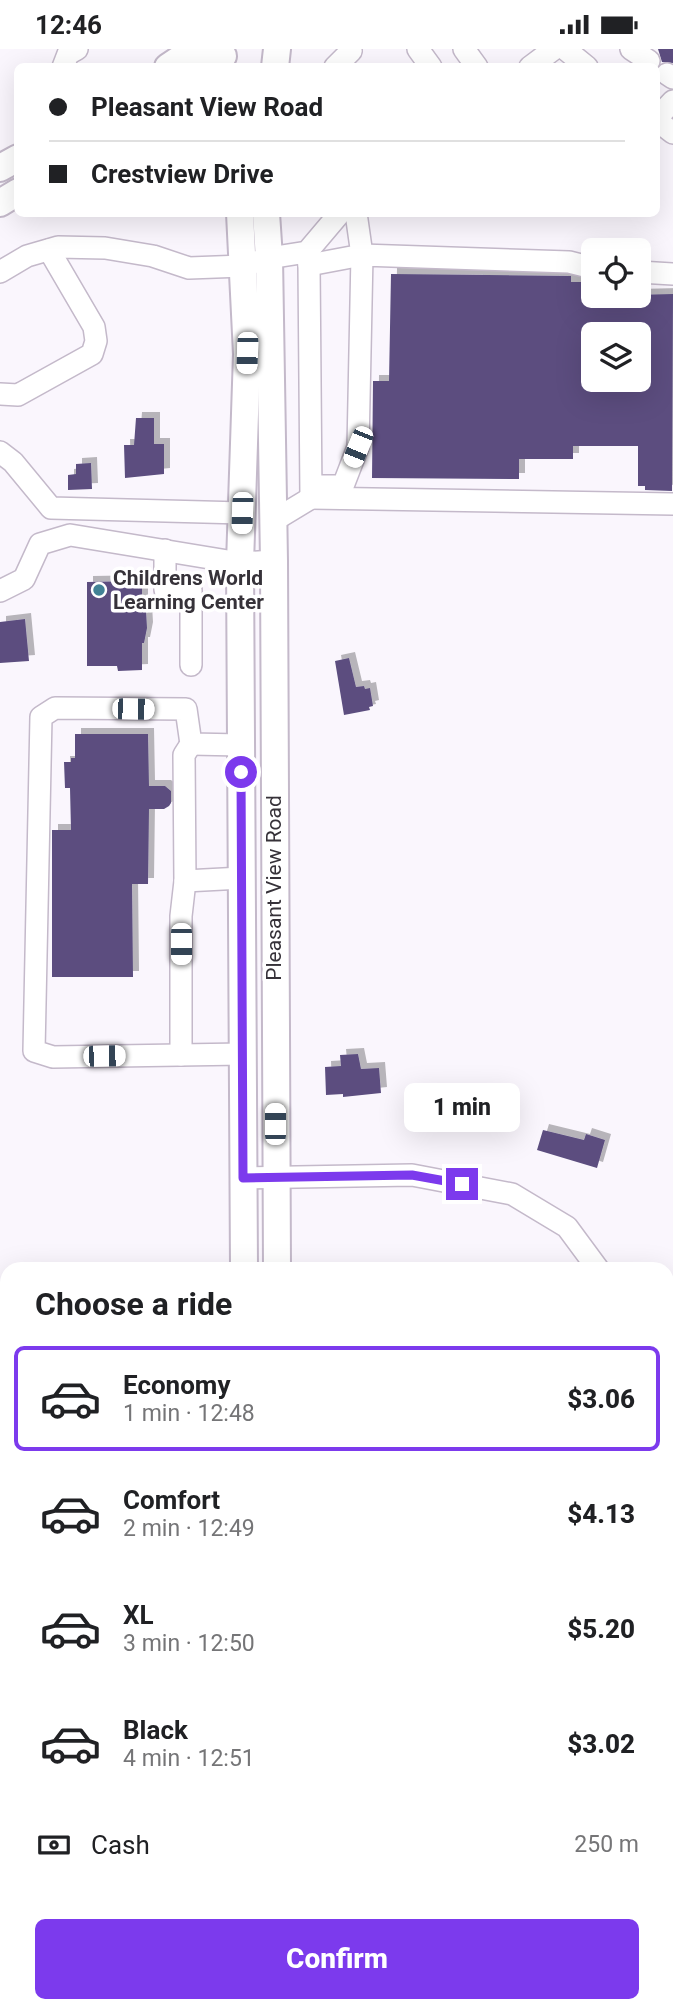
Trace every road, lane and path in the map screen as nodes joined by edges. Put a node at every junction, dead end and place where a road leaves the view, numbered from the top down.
1 (77, 49) edge
2 (554, 49) edge
3 (565, 49) edge
4 (631, 49) edge
5 (352, 50) edge
6 (224, 61) edge
7 (649, 61) dead end
8 (65, 63) edge
9 (174, 63) edge
10 (339, 63) edge
11 (535, 63) edge
12 (582, 63) edge
13 (673, 101) edge
14 (660, 116) edge
15 (240, 217) edge
16 (267, 217) edge
17 (337, 217) edge
18 (357, 217) edge
19 (49, 250) junction
20 (362, 255) junction
21 (269, 258) junction
22 (308, 258) junction
23 (581, 265) edge
24 (243, 266) junction
25 (0, 272) edge
26 (651, 273) edge
27 (673, 274) edge
28 (0, 394) edge
29 (0, 453) edge
30 (311, 492) junction
31 (673, 504) edge
32 (242, 513) junction
33 (273, 521) junction
34 (165, 551) junction
35 (274, 561) junction
36 (240, 563) junction
37 (0, 591) edge
38 (191, 665) dead end
39 (191, 744) junction
40 (241, 745) junction
41 (242, 878) junction
42 (274, 878) junction
43 (185, 881) junction
44 (243, 1054) junction
45 (181, 1055) junction
46 (243, 1178) junction
47 (275, 1178) junction
48 (244, 1262) edge
49 (276, 1262) edge
50 (593, 1262) edge

1 - 8 street
2 - 11 street
3 - 12 street
4 - 7 street
5 - 10 street
6 - 9 main road
13 - 14 street
15 - 24 main road, Pleasant View Road
16 - 21 main road, Pleasant View Road
17 - 22 street
18 - 20 street
19 - 24 street
19 - 25 street
19 - 28 street
20 - 22 street
20 - 23 street
20 - 30 street
21 - 22 street
21 - 24 street
21 - 33 main road, Pleasant View Road
22 - 30 street
24 - 32 main road, Pleasant View Road
26 - 27 street
29 - 32 street
30 - 31 street
30 - 33 street
32 - 36 main road, Pleasant View Road
33 - 35 main road, Pleasant View Road
34 - 36 street
34 - 37 street
34 - 38 street
35 - 36 street
35 - 42 main road, Pleasant View Road
36 - 40 main road, Pleasant View Road
39 - 40 street
39 - 43 street
39 - 45 street
40 - 41 main road, Pleasant View Road
41 - 42 main road
41 - 43 street
41 - 44 main road, Pleasant View Road
42 - 47 main road, Pleasant View Road
43 - 45 street
44 - 45 street
44 - 46 main road, Pleasant View Road
46 - 47 street
46 - 48 main road, Pleasant View Road
47 - 49 main road, Pleasant View Road
47 - 50 street

